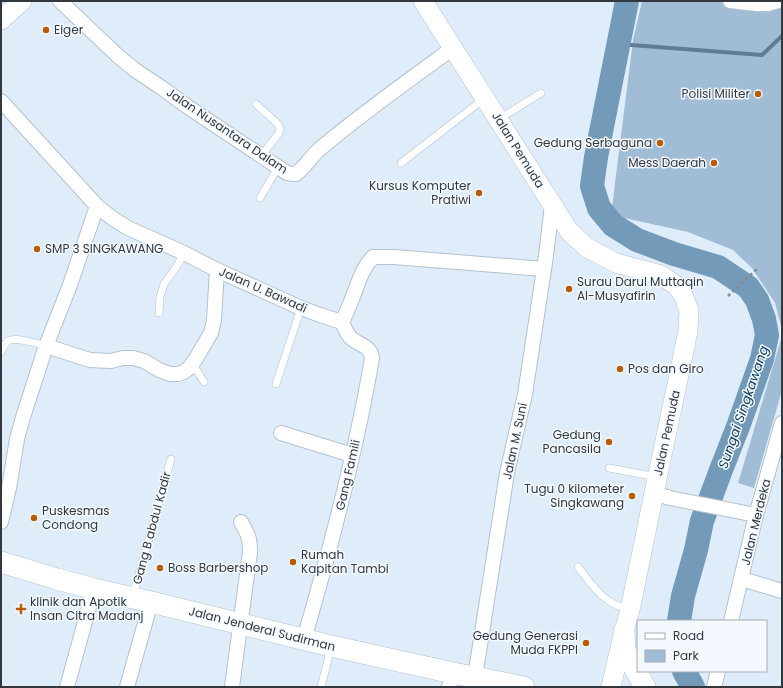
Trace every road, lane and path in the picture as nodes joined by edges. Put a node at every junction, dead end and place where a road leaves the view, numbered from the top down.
1 (22, 1) edge
2 (60, 1) edge
3 (423, 1) edge
4 (730, 1) edge
5 (778, 1) edge
6 (1, 20) edge
7 (453, 48) junction
8 (541, 93) dead end
9 (485, 98) junction
10 (1, 101) edge
11 (256, 104) dead end
12 (498, 119) junction
13 (261, 156) junction
14 (401, 163) dead end
15 (278, 167) junction
16 (260, 198) dead end
17 (552, 205) junction
18 (97, 206) junction
19 (184, 253) junction
20 (758, 268) dead end
21 (544, 269) junction
22 (217, 270) junction
23 (728, 296) dead end
24 (301, 308) junction
25 (159, 313) dead end
26 (342, 322) junction
27 (46, 346) junction
28 (1, 352) edge
29 (192, 363) junction
30 (204, 382) dead end
31 (276, 384) dead end
32 (782, 423) edge
33 (281, 432) dead end
34 (352, 455) junction
35 (171, 459) dead end
36 (609, 468) dead end
37 (660, 489) junction
38 (756, 515) junction
39 (1, 522) edge
40 (241, 522) dead end
41 (1, 562) edge
42 (578, 567) dead end
43 (742, 579) junction
44 (94, 589) junction
45 (782, 591) edge
46 (142, 600) junction
47 (630, 610) junction
48 (731, 620) edge
49 (240, 624) junction
50 (624, 631) junction
51 (304, 639) junction
52 (331, 646) junction
53 (718, 672) edge
54 (475, 677) junction
55 (451, 680) edge
56 (67, 687) edge
57 (128, 687) edge
58 (232, 687) edge
59 (321, 687) edge
60 (524, 687) edge
61 (611, 687) edge
62 (645, 687) edge
63 (714, 687) edge

1 - 6 main road
2 - 13 street, Jalan Nusantara Dalam
3 - 7 main road, Jalan Pemuda
4 - 5 street
7 - 9 main road, Jalan Pemuda
7 - 15 street, Jalan Nusantara Dalam
8 - 12 lane
9 - 12 main road, Jalan Pemuda
9 - 14 lane
10 - 18 street, Jalan U. Bawadi
11 - 13 lane
12 - 17 main road, Jalan Pemuda
13 - 15 street, Jalan Nusantara Dalam
15 - 16 lane
17 - 21 street, Jalan M. Suni
17 - 37 main road, Jalan Pemuda
18 - 19 street, Jalan U. Bawadi
18 - 27 street
19 - 22 street, Jalan U. Bawadi
19 - 25 lane
20 - 23 path
21 - 26 street
21 - 54 street, Jalan M. Suni
22 - 24 street, Jalan U. Bawadi
22 - 29 street
24 - 26 street, Jalan U. Bawadi
24 - 31 lane
26 - 34 street, Gang Famili
27 - 28 lane
27 - 29 street
27 - 39 street
29 - 30 lane
32 - 38 street, Jalan Merdeka
33 - 34 street
34 - 51 street, Gang Famili
35 - 46 lane, Gang B abdul Kadir
36 - 37 lane
37 - 38 street
37 - 47 main road, Jalan Pemuda
38 - 43 street, Jalan Merdeka
40 - 49 street
41 - 44 main road, Jalan Jenderal Sudirman
42 - 47 lane
43 - 45 street
43 - 48 street, Jalan Merdeka
44 - 46 main road, Jalan Jenderal Sudirman
44 - 56 street
46 - 49 main road, Jalan Jenderal Sudirman
46 - 57 street
47 - 50 main road, Jalan Pemuda
49 - 51 main road, Jalan Jenderal Sudirman
49 - 58 street
50 - 61 main road, Jalan Pemuda
50 - 62 main road
51 - 52 main road, Jalan Jenderal Sudirman
52 - 55 main road, Jalan Jenderal Sudirman
52 - 59 lane
53 - 63 street
54 - 55 main road, Jalan Jenderal Sudirman
54 - 60 main road, Jalan Jenderal Sudirman

